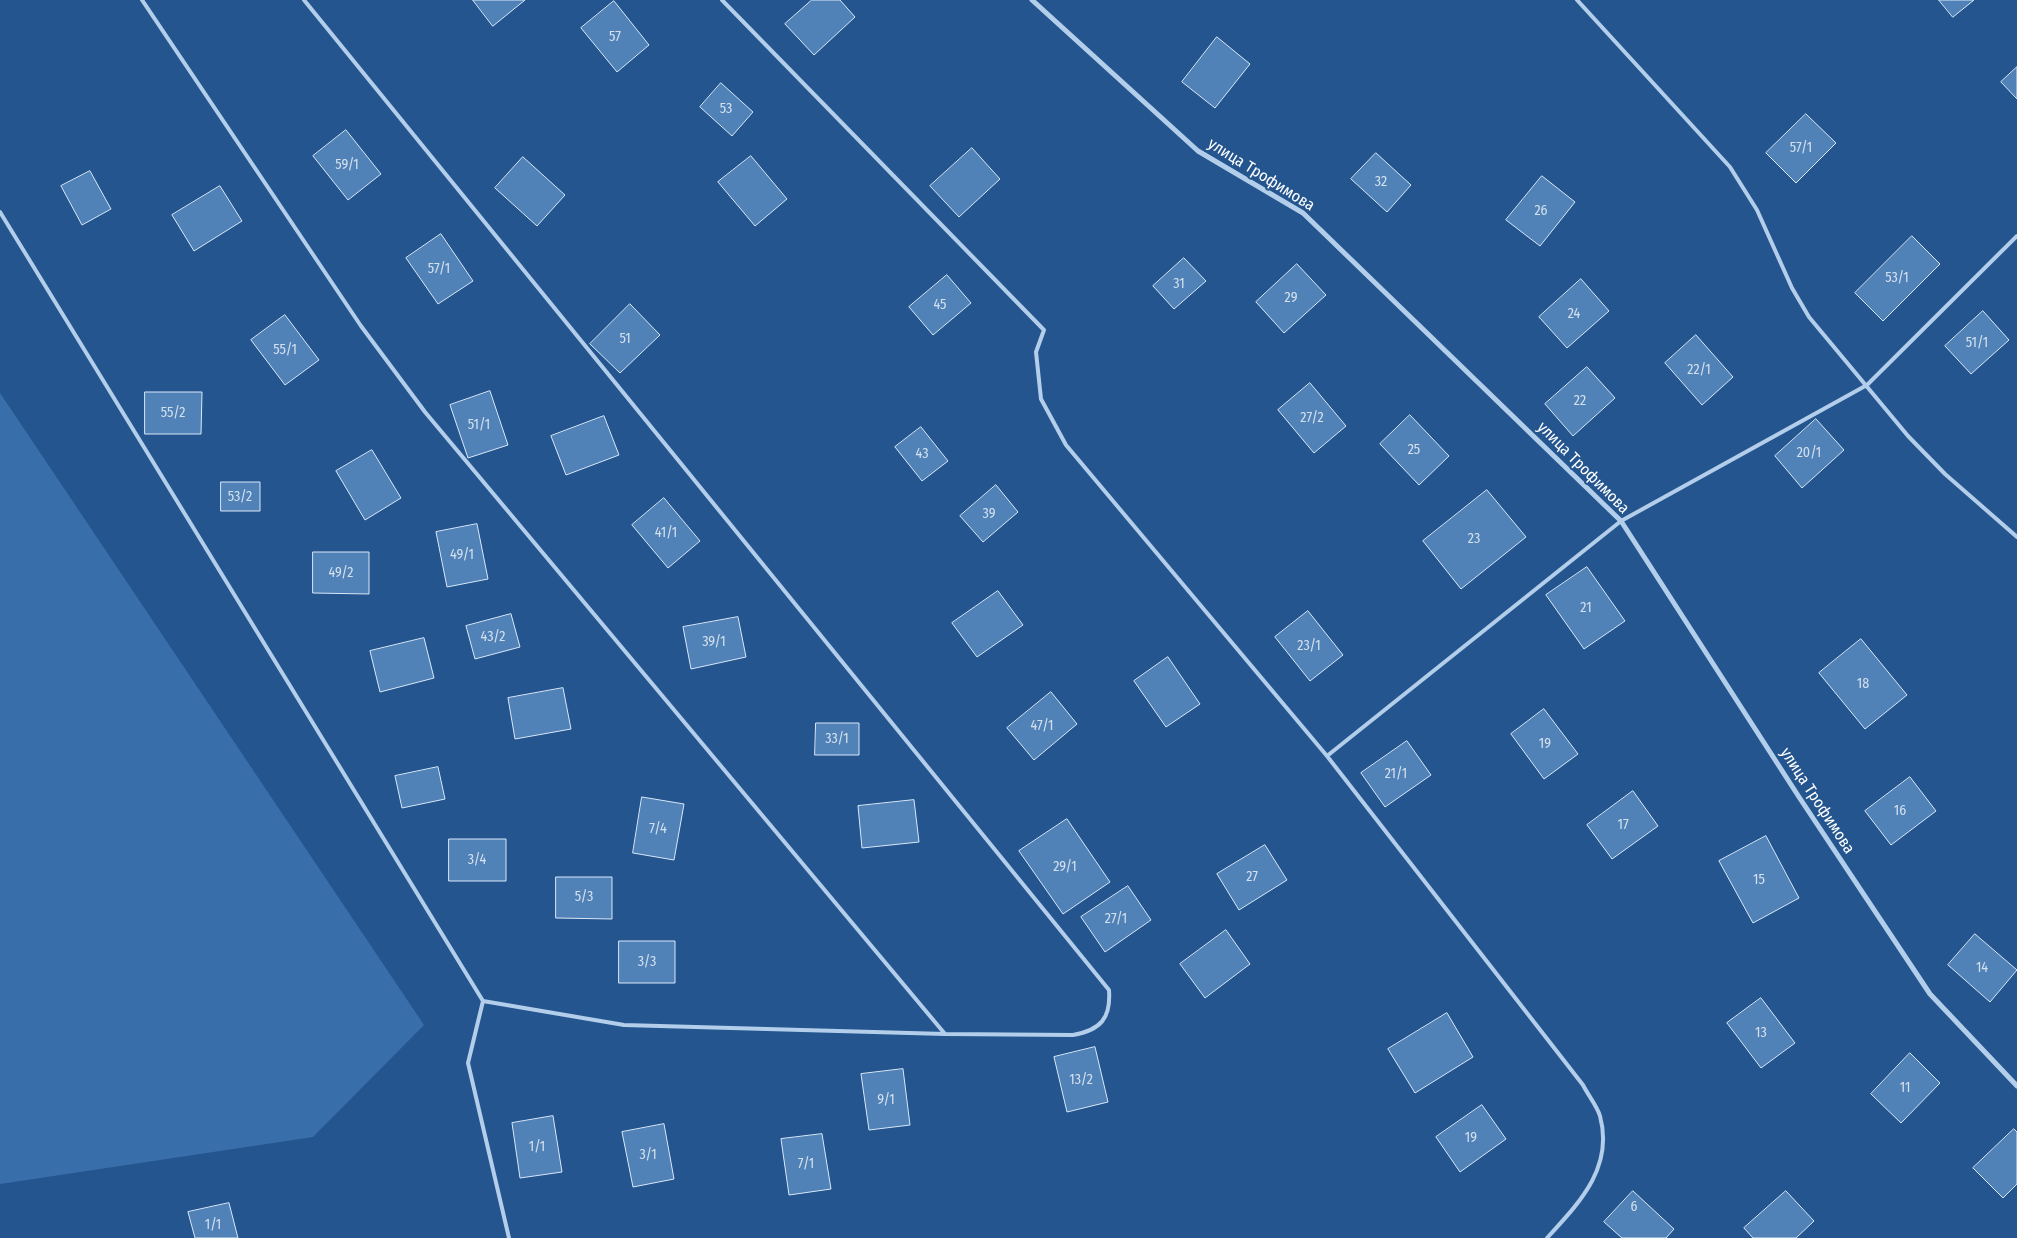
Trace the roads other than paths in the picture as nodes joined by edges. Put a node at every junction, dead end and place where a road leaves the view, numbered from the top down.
1 (142, 0) edge
2 (304, 0) edge
3 (722, 0) edge
4 (1032, 0) edge
5 (1578, 0) edge
6 (0, 212) edge
7 (2017, 236) edge
8 (1867, 384) junction
9 (1621, 521) junction
10 (2017, 537) edge
11 (1327, 756) junction
12 (483, 1001) junction
13 (946, 1034) junction
14 (2017, 1086) edge
15 (509, 1238) edge
16 (1547, 1238) edge

1 - 13 lane
2 - 13 lane
3 - 11 lane
4 - 9 street, улица Трофимова
5 - 8 lane
6 - 12 lane
7 - 8 lane
8 - 9 lane
8 - 10 lane
9 - 11 lane
9 - 14 street, улица Трофимова
11 - 16 lane
12 - 13 lane
12 - 15 lane

